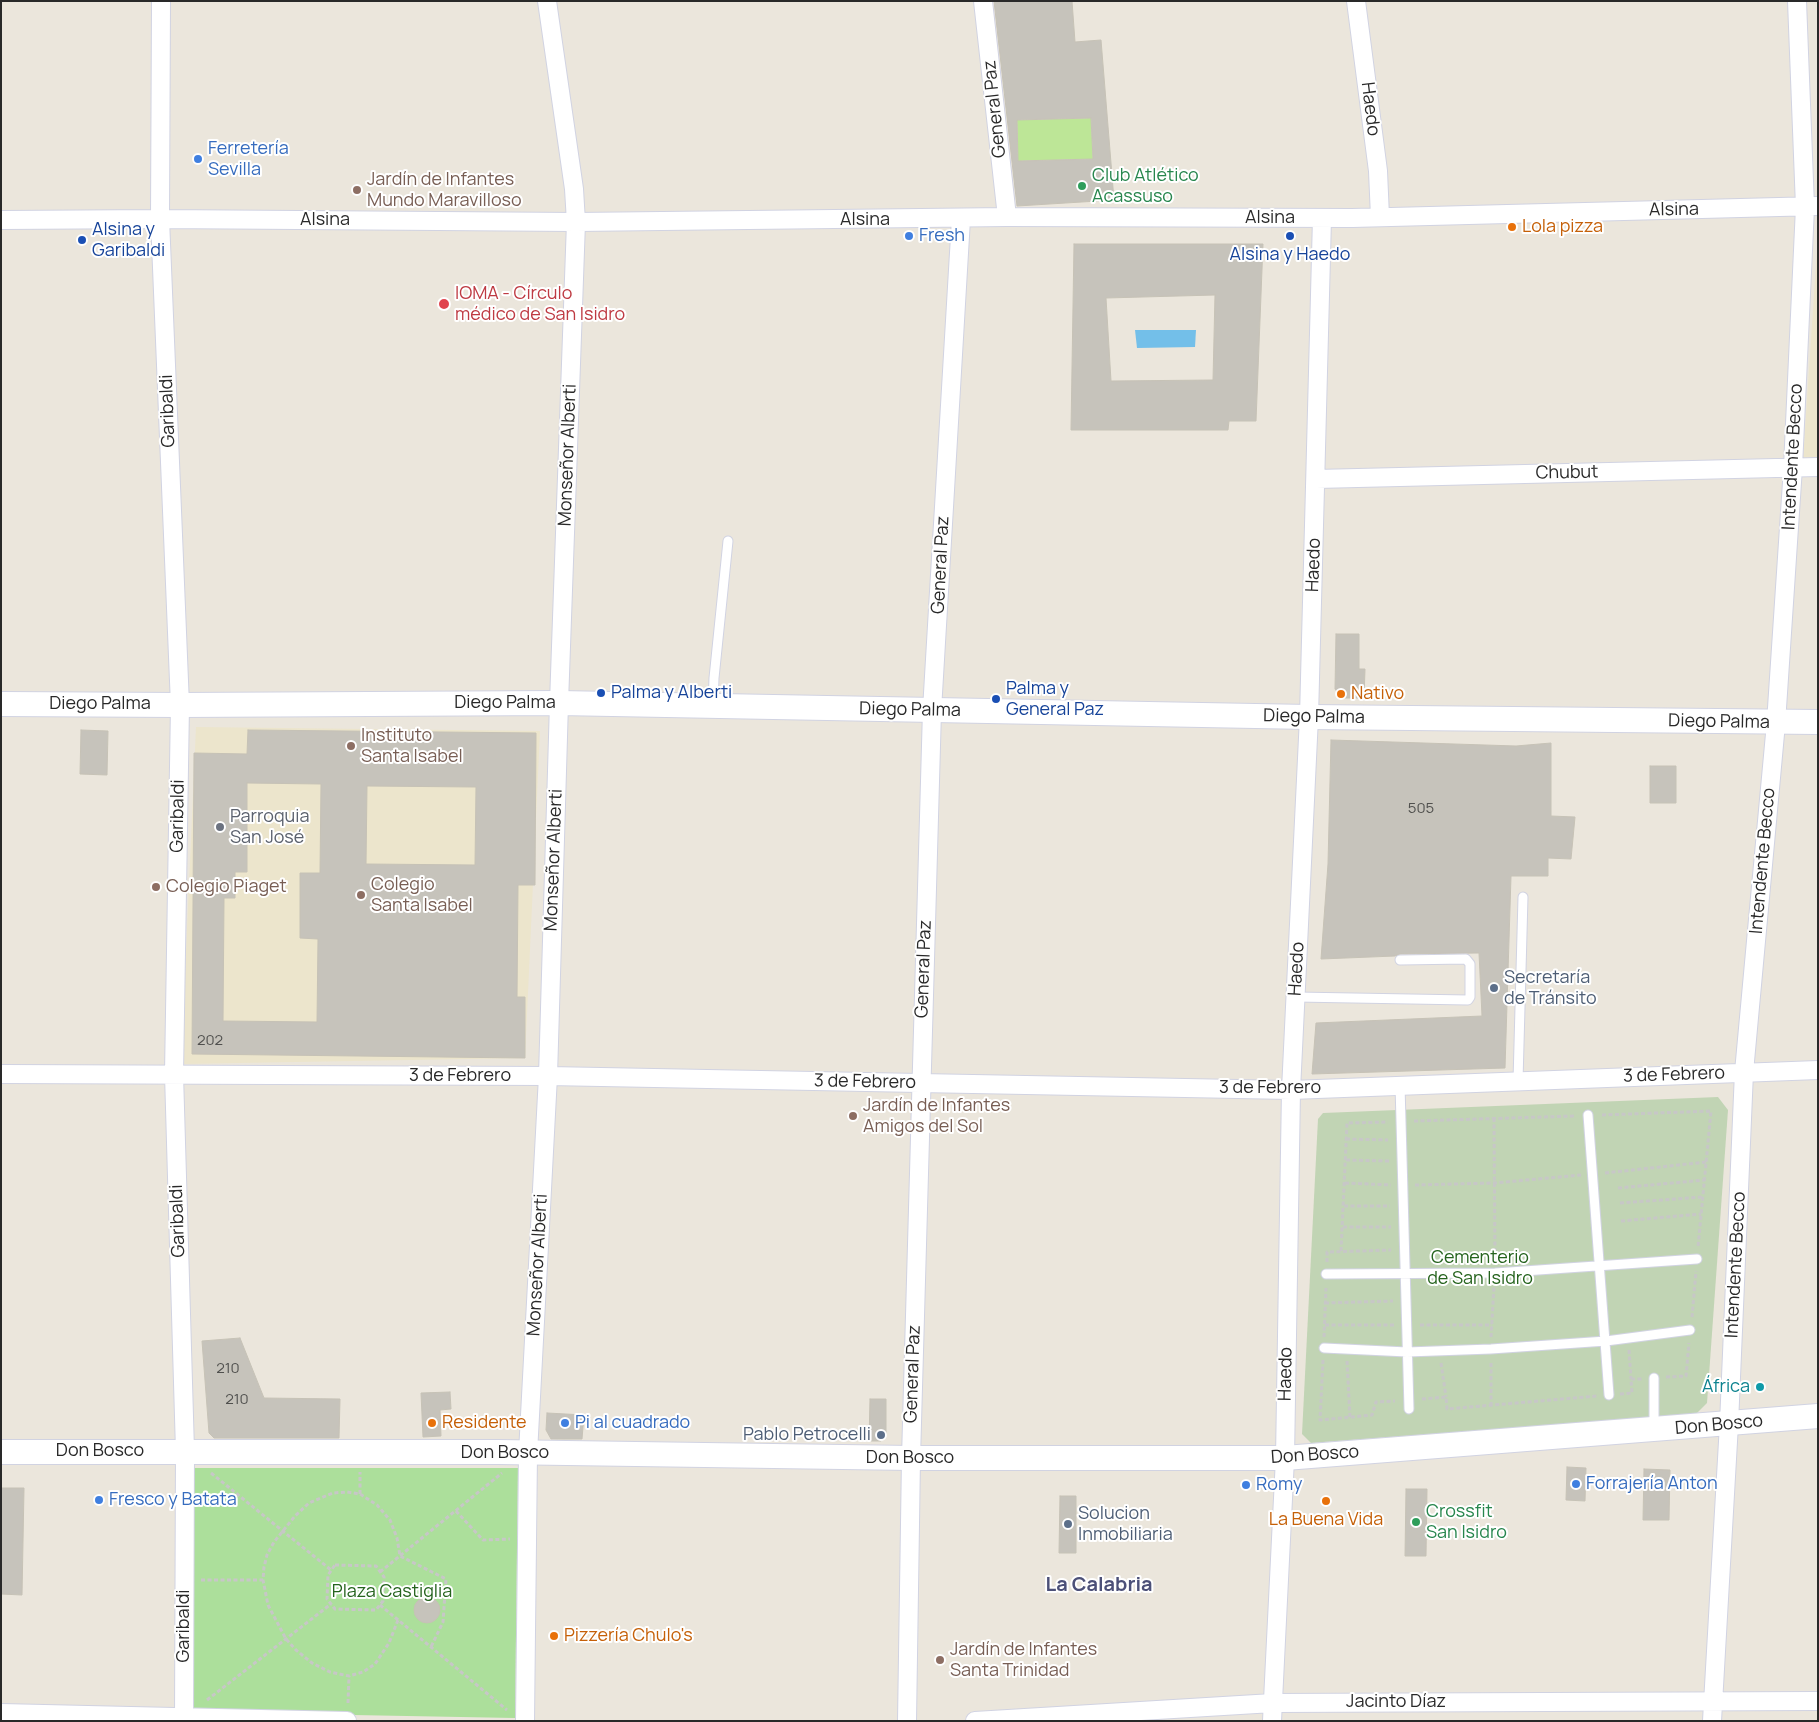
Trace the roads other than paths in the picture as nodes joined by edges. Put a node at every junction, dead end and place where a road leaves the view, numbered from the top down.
1 (161, 1) edge
2 (547, 1) edge
3 (983, 1) edge
4 (1356, 1) edge
5 (1797, 1) edge
6 (1811, 206) edge
7 (1007, 217) junction
8 (1380, 217) junction
9 (1322, 218) junction
10 (160, 219) junction
11 (961, 219) junction
12 (1, 220) edge
13 (576, 222) junction
14 (1793, 467) junction
15 (1818, 467) edge
16 (1316, 479) junction
17 (728, 541) dead end
18 (559, 703) junction
19 (1, 704) edge
20 (180, 705) junction
21 (713, 706) junction
22 (932, 710) junction
23 (1309, 717) junction
24 (1818, 722) edge
25 (1776, 723) junction
26 (1523, 897) dead end
27 (1400, 960) dead end
28 (1296, 997) junction
29 (1818, 1070) edge
30 (1744, 1072) junction
31 (1, 1074) edge
32 (174, 1074) junction
33 (548, 1076) junction
34 (1518, 1081) junction
35 (920, 1083) junction
36 (1400, 1085) junction
37 (1291, 1090) junction
38 (1588, 1115) dead end
39 (1697, 1259) dead end
40 (1600, 1265) junction
41 (1326, 1274) dead end
42 (1405, 1275) junction
43 (1690, 1330) dead end
44 (1606, 1341) junction
45 (1324, 1348) dead end
46 (1407, 1352) junction
47 (1654, 1378) dead end
48 (1608, 1395) dead end
49 (1410, 1409) dead end
50 (1818, 1416) edge
51 (1729, 1424) junction
52 (1654, 1430) junction
53 (185, 1451) junction
54 (1, 1452) edge
55 (528, 1453) junction
56 (910, 1458) junction
57 (1285, 1458) junction
58 (1712, 1700) junction
59 (1818, 1701) edge
60 (1273, 1703) junction
61 (1, 1713) edge
62 (519, 1718) edge
63 (184, 1719) edge
64 (347, 1721) edge
65 (907, 1721) edge
66 (975, 1721) edge
67 (1272, 1721) edge
68 (1712, 1721) edge

1 - 10 street, Garibaldi
2 - 13 street, Monseñor Alberti
3 - 7 street, General Paz
4 - 8 street, Haedo
5 - 6 street, Intendente Becco
6 - 8 street, Alsina
6 - 14 street, Intendente Becco
7 - 9 street, Alsina
7 - 11 street, Alsina
8 - 9 street, Alsina
9 - 16 street, Haedo
10 - 12 street, Alsina
10 - 13 street, Alsina
10 - 20 street, Garibaldi
11 - 13 street, Alsina
11 - 22 street, General Paz
13 - 18 street, Monseñor Alberti
14 - 15 street, Chubut
14 - 16 street, Chubut
14 - 25 street, Intendente Becco
16 - 23 street, Haedo
17 - 21 lane
18 - 20 street, Diego Palma
18 - 21 street, Diego Palma
18 - 33 street, Monseñor Alberti
19 - 20 street, Diego Palma
20 - 32 street, Garibaldi
21 - 22 street, Diego Palma
22 - 23 street, Diego Palma
22 - 35 street, General Paz
23 - 25 street, Diego Palma
23 - 28 street, Haedo
24 - 25 street, Diego Palma
25 - 30 street, Intendente Becco
26 - 34 lane
27 - 28 lane
28 - 37 street, Haedo
29 - 30 street, 3 de Febrero
30 - 34 street, 3 de Febrero
30 - 51 street, Intendente Becco
31 - 32 street, 3 de Febrero
32 - 33 street, 3 de Febrero
32 - 53 street, Garibaldi
33 - 35 street, 3 de Febrero
33 - 55 street, Monseñor Alberti
34 - 36 street, 3 de Febrero
35 - 37 street, 3 de Febrero
35 - 56 street, General Paz
36 - 37 street, 3 de Febrero
36 - 42 lane
37 - 57 street, Haedo
38 - 40 lane
39 - 40 lane
40 - 42 lane
40 - 44 lane
41 - 42 lane
42 - 46 lane
43 - 44 lane
44 - 46 lane
44 - 48 lane
45 - 46 lane
46 - 49 lane
47 - 52 lane
50 - 51 street, Don Bosco
51 - 52 street, Don Bosco
51 - 58 street, Intendente Becco
52 - 57 street, Don Bosco
53 - 54 street, Don Bosco
53 - 55 street, Don Bosco
53 - 63 street, Garibaldi
55 - 56 street, Don Bosco
55 - 62 street, Monseñor Alberti
56 - 57 street, Don Bosco
56 - 65 street, General Paz
57 - 60 street, Haedo
58 - 59 street, Jacinto Díaz
58 - 60 street, Jacinto Díaz
58 - 68 street, Intendente Becco
60 - 66 street, Jacinto Díaz
60 - 67 street, Haedo
61 - 63 street
63 - 64 street

